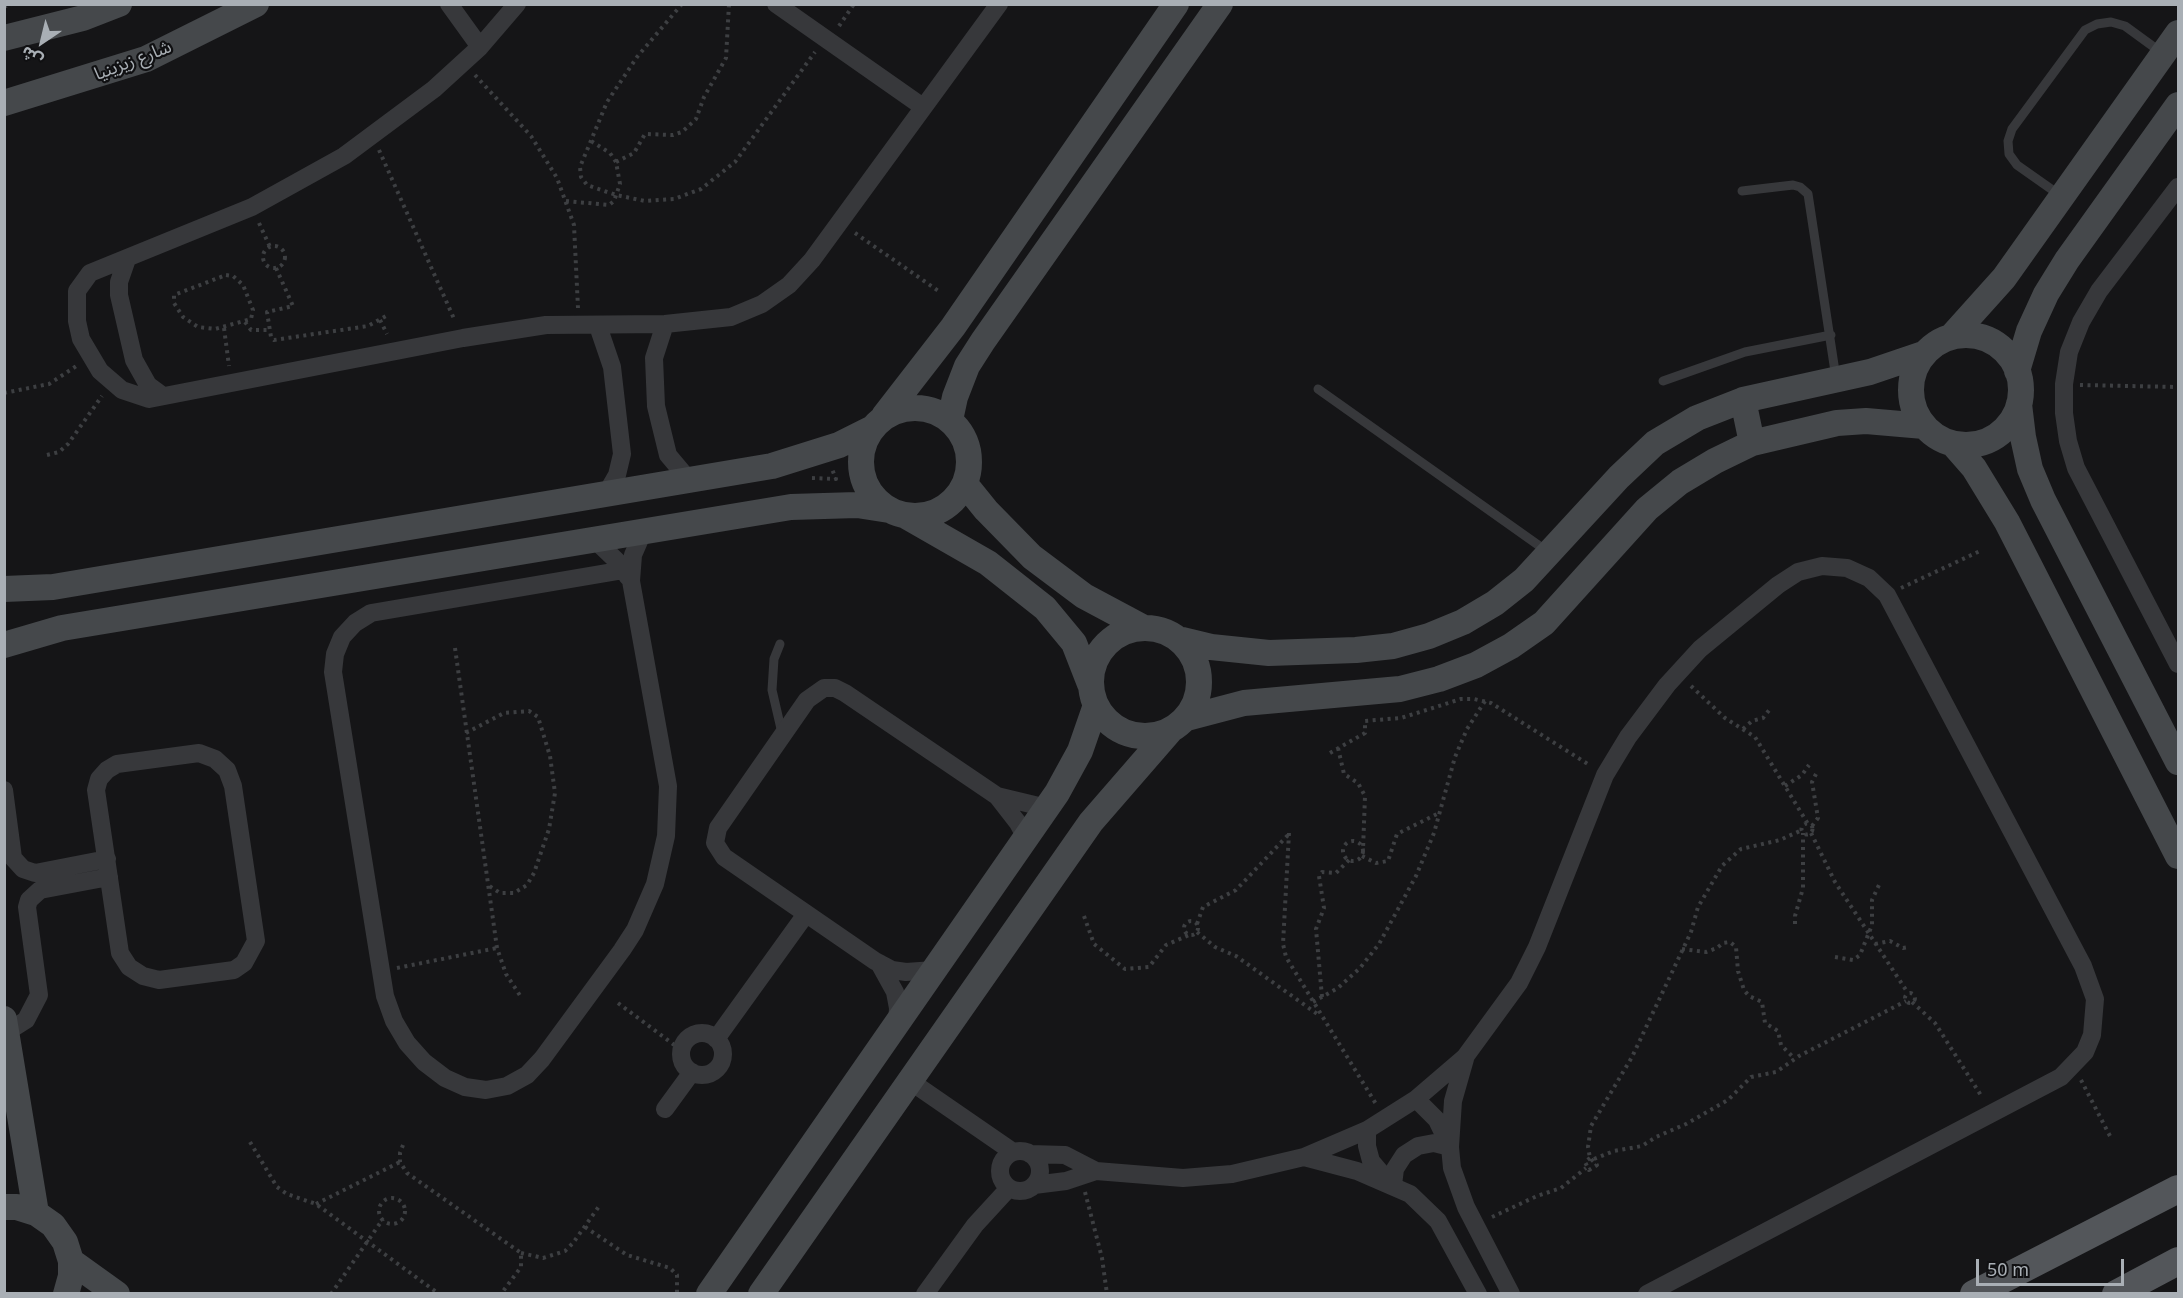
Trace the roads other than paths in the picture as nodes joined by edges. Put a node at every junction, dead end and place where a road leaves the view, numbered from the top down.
1 (119, 4) edge
2 (214, 4) edge
3 (256, 4) edge
4 (449, 4) edge
5 (776, 4) edge
6 (999, 4) edge
7 (1176, 4) edge
8 (1220, 4) edge
9 (513, 6) edge
10 (207, 30) junction
11 (2178, 33) edge
12 (4, 38) edge
13 (480, 47) junction
14 (2164, 54) junction
15 (4, 103) edge
16 (2178, 105) edge
17 (922, 107) junction
18 (2178, 187) edge
19 (1742, 191) dead end
20 (2062, 197) junction
21 (127, 258) junction
22 (665, 324) junction
23 (598, 326) junction
24 (1831, 335) junction
25 (1951, 337) junction
26 (1923, 354) junction
27 (2017, 371) junction
28 (1836, 378) junction
29 (1663, 381) dead end
30 (1318, 389) dead end
31 (163, 396) junction
32 (1743, 400) junction
33 (2019, 404) junction
34 (950, 420) junction
35 (878, 423) junction
36 (1924, 426) junction
37 (1752, 443) junction
38 (1953, 444) junction
39 (689, 480) junction
40 (965, 484) junction
41 (606, 494) junction
42 (898, 513) junction
43 (643, 532) junction
44 (595, 540) junction
45 (1549, 553) junction
46 (627, 575) junction
47 (4, 589) edge
48 (1142, 627) junction
49 (1182, 640) junction
50 (780, 644) dead end
51 (4, 645) edge
52 (2178, 664) edge
53 (1093, 695) junction
54 (1178, 725) junction
55 (783, 736) junction
56 (2178, 762) edge
57 (4, 790) edge
58 (997, 796) junction
59 (1047, 808) junction
60 (1026, 838) junction
61 (2178, 856) edge
62 (108, 868) junction
63 (806, 914) junction
64 (879, 963) junction
65 (934, 970) junction
66 (897, 1024) junction
67 (6, 1026) edge
68 (716, 1039) junction
69 (1465, 1057) junction
70 (692, 1072) junction
71 (910, 1081) junction
72 (1416, 1099) junction
73 (665, 1109) dead end
74 (1367, 1130) junction
75 (1450, 1148) junction
76 (1022, 1153) junction
77 (1304, 1157) junction
78 (1088, 1173) junction
79 (1034, 1185) junction
80 (1393, 1185) junction
81 (1009, 1188) junction
82 (2178, 1189) edge
83 (4, 1207) edge
84 (36, 1213) junction
85 (2178, 1261) edge
86 (71, 1262) junction
87 (66, 1293) edge
88 (117, 1293) edge
89 (709, 1293) edge
90 (761, 1293) edge
91 (925, 1293) edge
92 (1478, 1293) edge
93 (1511, 1293) edge
94 (1647, 1293) edge
95 (1974, 1293) edge
96 (2116, 1293) edge

1 - 12 street
2 - 10 street
3 - 10 street, شارع زيزينيا
4 - 13 street
5 - 17 street
6 - 17 street
7 - 35 street
8 - 34 street
9 - 13 street
10 - 15 street, شارع زيزينيا
11 - 14 street
13 - 21 street
14 - 20 street
14 - 20 lane
16 - 27 street
17 - 22 street
18 - 52 street
19 - 24 lane
20 - 25 street
21 - 31 street
21 - 31 street
22 - 23 street
22 - 39 street
23 - 31 street
23 - 41 street
24 - 28 lane
24 - 29 lane
25 - 26 street
25 - 27 street
26 - 28 street
26 - 36 street
27 - 33 street
28 - 32 street
30 - 45 lane
32 - 37 street
32 - 45 street
33 - 38 street
33 - 56 street
34 - 35 street
34 - 40 street
35 - 39 street
35 - 42 street
36 - 37 street
36 - 38 street
37 - 54 street
38 - 61 street
39 - 41 street
40 - 42 street
40 - 48 street
41 - 47 street
42 - 43 street
42 - 53 street
43 - 44 street
43 - 46 street
44 - 46 street
44 - 51 street
45 - 49 street
46 - 46 street
48 - 49 street
48 - 53 street
49 - 54 street
50 - 55 lane
53 - 54 street
53 - 59 street
54 - 71 street
55 - 58 street
55 - 63 street
57 - 62 street
58 - 59 street
58 - 60 street
59 - 60 street
60 - 65 street
62 - 62 street
62 - 67 street
63 - 64 street
63 - 68 street
64 - 65 street
64 - 66 street
65 - 66 street
66 - 89 street
67 - 84 street
68 - 70 street
68 - 70 street
69 - 72 street
69 - 75 street
69 - 94 street
70 - 73 street
71 - 76 street
71 - 90 street
72 - 74 street
72 - 75 street
74 - 77 street
74 - 80 street
75 - 80 street
75 - 93 street
76 - 78 street
76 - 79 street
76 - 81 street
77 - 78 street
77 - 80 street
78 - 79 street
79 - 81 street
80 - 92 street
81 - 91 street
82 - 95 main road
83 - 84 street
84 - 86 street
85 - 96 main road
86 - 87 street
86 - 88 street

